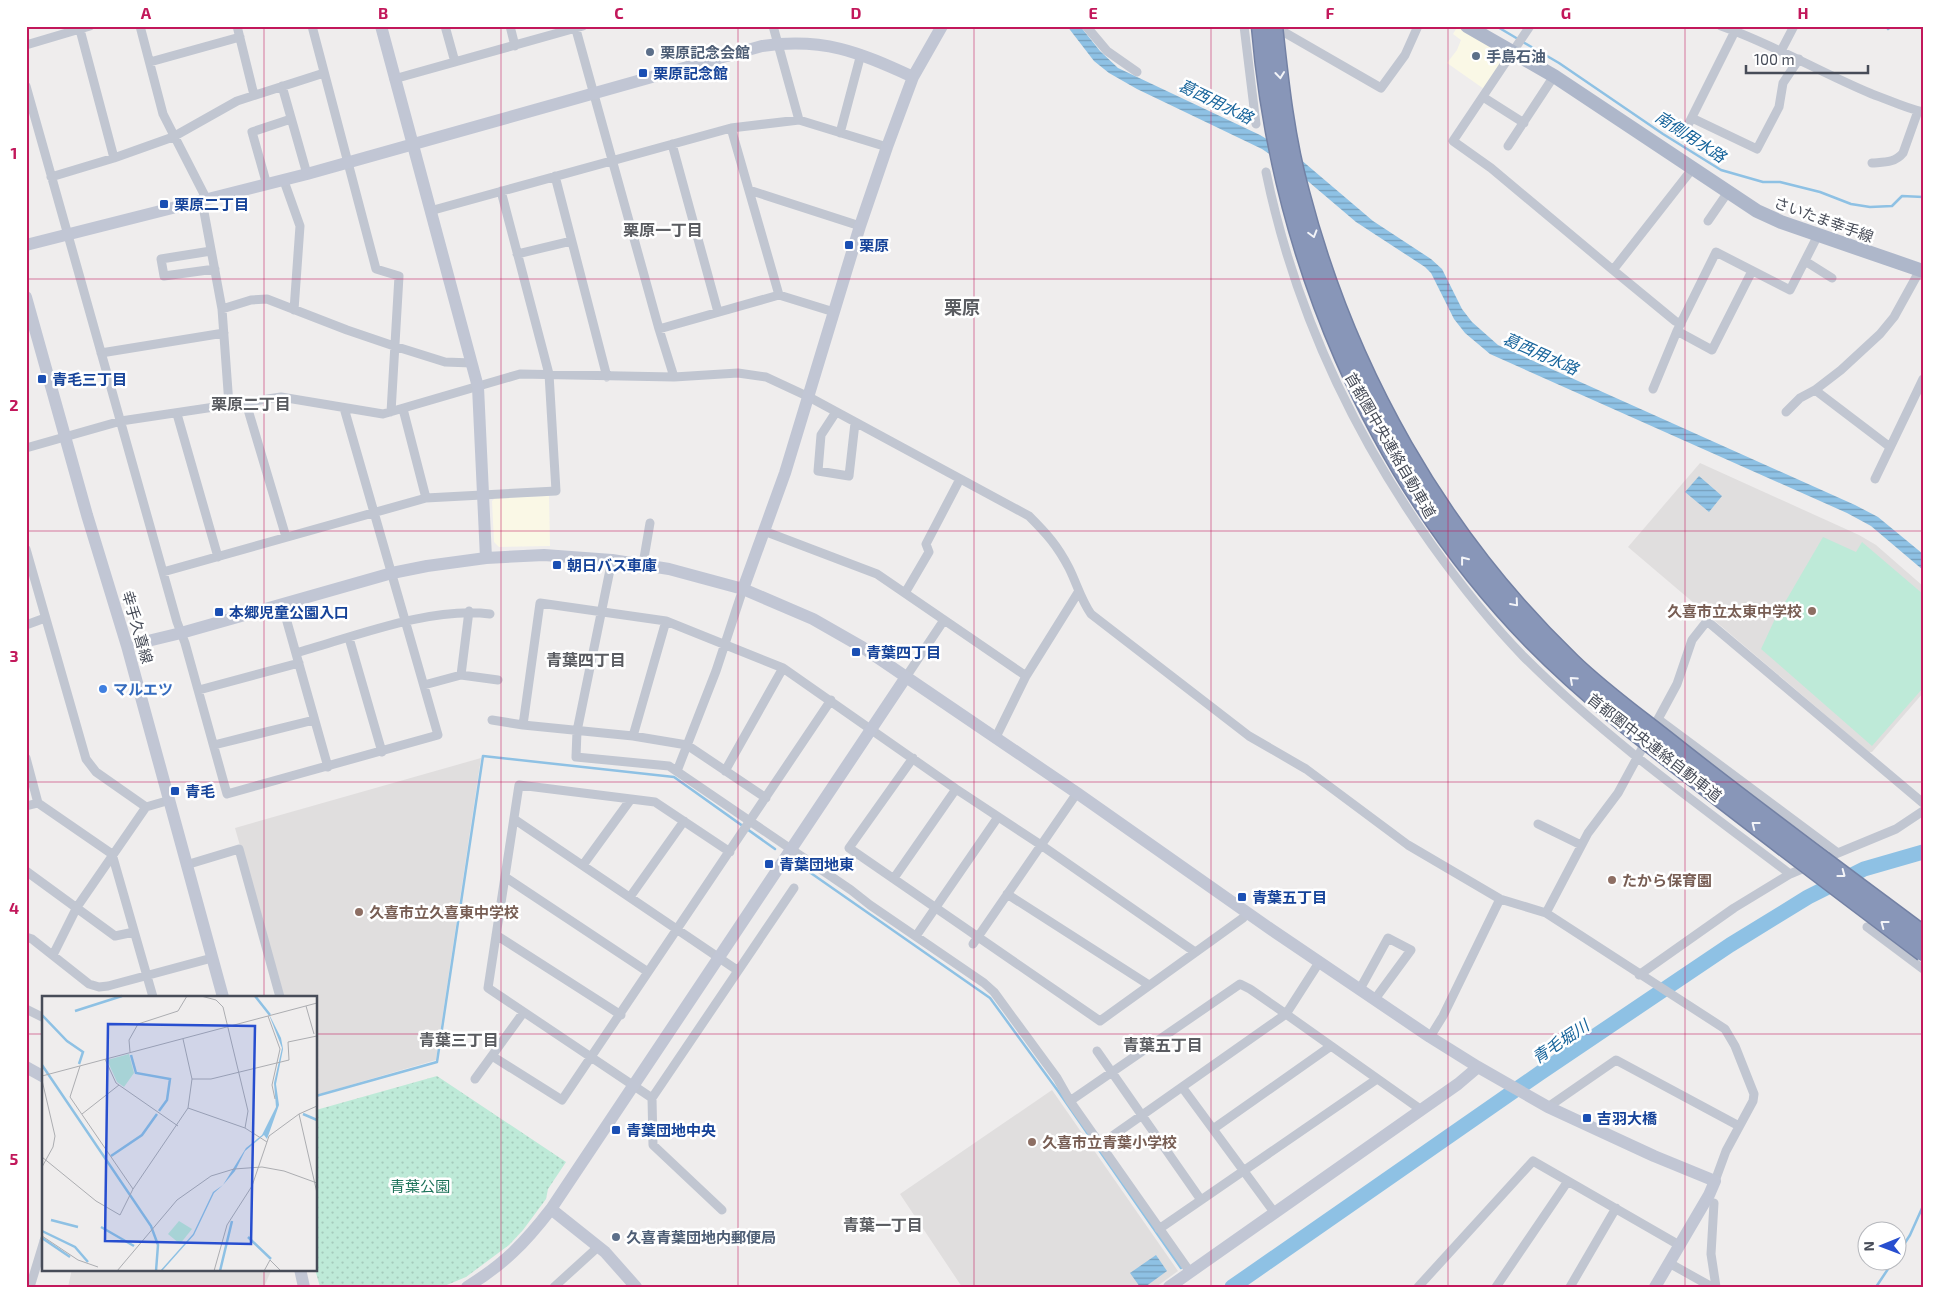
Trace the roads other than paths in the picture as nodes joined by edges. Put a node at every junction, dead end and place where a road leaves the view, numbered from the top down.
1 (90, 26) edge
2 (140, 26) edge
3 (237, 26) edge
4 (312, 26) edge
5 (380, 26) edge
6 (445, 26) edge
7 (510, 26) edge
8 (773, 26) edge
9 (942, 26) edge
10 (1086, 26) edge
11 (1244, 26) edge
12 (1260, 26) edge
13 (1274, 26) edge
14 (1282, 26) edge
15 (1418, 26) edge
16 (1467, 26) edge
17 (1530, 26) edge
18 (1720, 26) edge
19 (1794, 26) edge
20 (578, 27) edge
21 (80, 28) edge
22 (1735, 31) junction
23 (240, 37) junction
24 (778, 44) junction
25 (26, 45) edge
26 (515, 46) junction
27 (1781, 51) junction
28 (1513, 52) junction
29 (861, 54) junction
30 (1799, 59) junction
31 (150, 62) junction
32 (455, 62) junction
33 (1137, 72) dead end
34 (324, 73) junction
35 (913, 76) junction
36 (1554, 76) junction
37 (394, 79) junction
38 (26, 86) edge
39 (282, 86) junction
40 (593, 93) junction
41 (254, 95) junction
42 (1483, 96) junction
43 (1920, 111) edge
44 (1692, 118) junction
45 (291, 120) junction
46 (799, 120) junction
47 (1524, 123) junction
48 (1256, 124) dead end
49 (1687, 127) dead end
50 (731, 128) junction
51 (840, 132) junction
52 (174, 137) junction
53 (412, 144) junction
54 (672, 144) junction
55 (1508, 146) dead end
56 (887, 147) junction
57 (114, 158) junction
58 (612, 161) junction
59 (1872, 162) dead end
60 (348, 163) junction
61 (1693, 168) junction
62 (1266, 172) dead end
63 (307, 174) junction
64 (555, 176) junction
65 (52, 177) junction
66 (284, 181) junction
67 (267, 185) junction
68 (749, 190) junction
69 (501, 191) junction
70 (1728, 192) junction
71 (204, 200) junction
72 (430, 211) junction
73 (1708, 221) dead end
74 (860, 226) junction
75 (67, 235) junction
76 (1818, 235) junction
77 (572, 241) junction
78 (26, 244) edge
79 (211, 251) junction
80 (517, 254) junction
81 (1805, 261) junction
82 (215, 269) junction
83 (1613, 270) junction
84 (1922, 270) edge
85 (1752, 271) junction
86 (1832, 278) dead end
87 (779, 295) junction
88 (26, 297) edge
89 (222, 309) junction
90 (294, 310) junction
91 (718, 312) junction
92 (834, 312) junction
93 (1679, 328) junction
94 (659, 329) junction
95 (224, 333) junction
96 (394, 346) junction
97 (101, 353) junction
98 (472, 363) junction
99 (548, 374) junction
100 (607, 377) junction
101 (674, 377) junction
102 (1923, 378) edge
103 (478, 387) junction
104 (1653, 389) dead end
105 (1815, 390) junction
106 (809, 397) junction
107 (1913, 399) junction
108 (246, 403) junction
109 (1923, 403) edge
110 (228, 405) junction
111 (344, 408) junction
112 (403, 409) junction
113 (391, 412) junction
114 (836, 412) junction
115 (1786, 412) dead end
116 (176, 414) junction
117 (121, 421) junction
118 (856, 423) junction
119 (67, 438) junction
120 (1890, 447) junction
121 (26, 448) edge
122 (960, 479) junction
123 (1875, 479) dead end
124 (484, 495) junction
125 (426, 498) junction
126 (374, 514) junction
127 (650, 522) dead end
128 (764, 531) junction
129 (286, 537) junction
130 (26, 549) edge
131 (218, 557) junction
132 (486, 558) junction
133 (612, 560) junction
134 (643, 564) junction
135 (163, 572) junction
136 (392, 573) junction
137 (743, 589) junction
138 (1078, 592) junction
139 (905, 593) junction
140 (282, 604) junction
141 (470, 611) junction
142 (603, 612) junction
143 (490, 614) dead end
144 (45, 618) junction
145 (944, 620) junction
146 (405, 621) junction
147 (666, 621) junction
148 (26, 625) edge
149 (181, 632) junction
150 (349, 638) junction
151 (725, 644) junction
152 (127, 646) junction
153 (296, 653) junction
154 (299, 663) junction
155 (783, 668) junction
156 (461, 675) junction
157 (1026, 676) junction
158 (906, 677) junction
159 (498, 680) dead end
160 (424, 685) junction
161 (198, 690) junction
162 (832, 700) junction
163 (1658, 719) junction
164 (314, 720) junction
165 (492, 720) dead end
166 (523, 725) junction
167 (872, 729) junction
168 (577, 731) junction
169 (633, 736) junction
170 (996, 737) junction
171 (214, 745) junction
172 (687, 745) junction
173 (382, 752) junction
174 (1637, 757) junction
175 (26, 758) edge
176 (913, 758) junction
177 (328, 767) junction
178 (676, 771) junction
179 (725, 771) junction
180 (956, 789) junction
181 (1076, 793) junction
182 (766, 798) junction
183 (631, 799) junction
184 (170, 800) junction
185 (38, 803) junction
186 (1923, 803) edge
187 (26, 806) edge
188 (146, 806) junction
189 (1923, 811) edge
190 (998, 816) junction
191 (514, 819) junction
192 (684, 821) junction
193 (750, 822) junction
194 (1538, 824) dead end
195 (1041, 845) junction
196 (1581, 845) junction
197 (791, 849) junction
198 (730, 852) junction
199 (1838, 853) junction
200 (112, 854) junction
201 (186, 865) junction
202 (582, 865) junction
203 (26, 871) edge
204 (1790, 874) junction
205 (505, 877) junction
206 (894, 878) junction
207 (794, 888) dead end
208 (1007, 894) junction
209 (630, 897) junction
210 (1500, 899) junction
211 (77, 907) junction
212 (936, 907) junction
213 (1546, 913) junction
214 (1243, 918) dead end
215 (1867, 927) dead end
216 (677, 929) junction
217 (134, 932) junction
218 (1923, 934) edge
219 (496, 935) junction
220 (916, 936) junction
221 (26, 937) edge
222 (975, 940) junction
223 (1195, 952) junction
224 (1923, 953) edge
225 (53, 955) junction
226 (212, 958) junction
227 (719, 958) junction
228 (1320, 961) junction
229 (737, 970) junction
230 (1923, 970) edge
231 (648, 972) junction
232 (1640, 976) junction
233 (147, 977) junction
234 (1149, 985) junction
235 (1360, 989) junction
236 (153, 996) edge
237 (223, 996) edge
238 (280, 996) edge
239 (1375, 1000) junction
240 (26, 1009) edge
241 (523, 1013) junction
242 (1286, 1014) junction
243 (620, 1015) junction
244 (42, 1017) edge
245 (1430, 1037) junction
246 (1331, 1046) junction
247 (1097, 1051) dead end
248 (492, 1056) junction
249 (592, 1057) junction
250 (26, 1067) edge
251 (1478, 1067) junction
252 (1112, 1072) junction
253 (42, 1076) edge
254 (476, 1079) dead end
255 (1377, 1079) junction
256 (633, 1086) junction
257 (1182, 1087) junction
258 (652, 1098) junction
259 (1070, 1101) junction
260 (1544, 1105) junction
261 (1420, 1109) junction
262 (1142, 1115) junction
263 (1739, 1126) junction
264 (1213, 1129) junction
265 (1101, 1144) junction
266 (1244, 1171) junction
267 (1568, 1181) junction
268 (1715, 1181) junction
269 (1202, 1200) junction
270 (1714, 1203) dead end
271 (1616, 1208) junction
272 (550, 1209) junction
273 (722, 1210) dead end
274 (1274, 1212) junction
275 (1159, 1229) junction
276 (1680, 1245) junction
277 (598, 1247) junction
278 (42, 1248) edge
279 (1669, 1263) junction
280 (300, 1270) edge
281 (1190, 1272) junction
282 (483, 1283) edge
283 (560, 1285) edge
284 (30, 1287) edge
285 (304, 1287) edge
286 (467, 1287) edge
287 (636, 1287) edge
288 (1168, 1287) edge
289 (1418, 1287) edge
290 (1496, 1287) edge
291 (1570, 1287) edge
292 (1655, 1287) edge
293 (1714, 1287) edge

1 - 21 street
2 - 31 street
3 - 23 street
4 - 34 street
5 - 37 street
6 - 32 street
7 - 26 street
8 - 24 street
9 - 35 street
10 - 33 street
11 - 48 street
224 -> 12 highway, 首都圏中央連絡自動車道, bridge
13 -> 218 highway, 首都圏中央連絡自動車道, bridge
14 - 15 street
16 - 28 main road, さいたま幸手線
17 - 28 street
18 - 22 street
19 - 27 street
20 - 26 street
20 - 40 street
21 - 25 street
21 - 57 street
22 - 27 street
22 - 44 street
23 - 31 street
23 - 41 street
24 - 29 street
24 - 40 street
24 - 46 street
26 - 32 street
27 - 30 street
28 - 36 main road, さいたま幸手線
28 - 42 street
29 - 35 street
29 - 51 street
30 - 43 street
30 - 44 street
31 - 52 street
32 - 37 street
34 - 39 street
34 - 60 street
35 - 56 street
36 - 47 street
36 - 61 main road, さいたま幸手線
37 - 53 street
38 - 65 street
39 - 41 street
39 - 45 street
40 - 53 street
40 - 58 street
41 - 52 street
42 - 47 street
42 - 83 street
43 - 59 street
44 - 49 street
45 - 63 street
45 - 67 street
46 - 50 street
46 - 51 street
47 - 55 street
50 - 54 street
50 - 68 street
51 - 56 street
52 - 57 street
52 - 71 street
53 - 60 street
53 - 72 street
54 - 58 street
54 - 91 street
56 - 74 street
57 - 65 street
58 - 64 street
58 - 94 street
60 - 63 street
60 - 96 street
61 - 70 main road, さいたま幸手線
61 - 83 street
62 - 174 street
63 - 66 street
64 - 69 street
64 - 77 street
65 - 75 street
66 - 67 street
66 - 90 street
67 - 71 street
68 - 74 street
68 - 87 street
69 - 72 street
69 - 80 street
70 - 73 street
70 - 76 main road, さいたま幸手線
71 - 75 street
71 - 79 street
72 - 98 street
74 - 92 street
75 - 78 street
75 - 97 street
76 - 81 street
76 - 84 main road, さいたま幸手線
77 - 80 street
77 - 100 street
79 - 82 street
79 - 82 street
80 - 99 street
81 - 85 street
81 - 86 street
82 - 89 street
83 - 93 street
84 - 105 street
85 - 93 street
85 - 93 street
87 - 91 street
87 - 92 street
88 - 119 street, 幸手久喜線
89 - 90 street
89 - 95 street
90 - 96 street
91 - 94 street
92 - 106 street
93 - 104 street
94 - 101 street
95 - 97 street
95 - 110 street
96 - 98 street
96 - 113 street
97 - 117 street
98 - 103 street
99 - 100 street
99 - 103 street
99 - 124 street
100 - 101 street
101 - 106 street
102 - 107 street
103 - 112 street
103 - 124 street
105 - 115 street
105 - 120 street
106 - 114 street
106 - 128 street
107 - 109 street
107 - 120 street
108 - 110 street
108 - 111 street
108 - 129 street
110 - 116 street
111 - 113 street
111 - 126 street
112 - 113 street
112 - 125 street
114 - 118 street
114 - 118 street
116 - 117 street
116 - 131 street
117 - 119 street
117 - 135 street
118 - 122 street
119 - 121 street
119 - 152 street, 幸手久喜線
120 - 123 street
122 - 138 street
122 - 139 street
124 - 125 street
124 - 132 street
125 - 126 street
126 - 129 street
126 - 136 street
127 - 134 street
128 - 137 street
128 - 139 street
129 - 131 street
130 - 144 street
131 - 135 street
132 - 133 street
132 - 136 street
133 - 134 street
133 - 142 street
134 - 137 street
135 - 149 street
136 - 140 street
136 - 146 street
137 - 151 street
137 - 158 street
138 - 157 street
138 - 210 street
139 - 145 street
140 - 149 street
140 - 153 street
141 - 143 street
141 - 146 street
141 - 156 street
142 - 147 street
142 - 166 street
142 - 168 street
144 - 148 street
144 - 188 street
145 - 157 street
145 - 158 street
146 - 150 street
146 - 160 street
147 - 151 street
147 - 169 street
149 - 152 street
149 - 161 street
150 - 153 street
150 - 173 street
151 - 155 street
151 - 172 street
152 - 184 street, 幸手久喜線
153 - 154 street
154 - 161 street
154 - 164 street
155 - 162 street
155 - 179 street
156 - 159 street
156 - 160 street
157 - 170 street
158 - 167 street
158 - 170 street
160 - 173 street
161 - 171 street
162 - 167 street
162 - 182 street
163 - 174 street
163 - 186 street
163 - 199 street
164 - 171 street
164 - 177 street
165 - 166 street
166 - 168 street
167 - 176 street
167 - 197 street
168 - 169 street
168 - 178 street
169 - 172 street
170 - 181 street
171 - 177 street
172 - 178 street
172 - 179 street
173 - 177 street
174 - 196 street
174 - 204 street
175 - 185 street
176 - 180 street
176 - 206 street
178 - 193 street
179 - 182 street
180 - 190 street
180 - 206 street
181 - 195 street
181 - 228 street
182 - 193 street
183 - 191 street
183 - 192 street
183 - 202 street
184 - 188 street
184 - 201 street, 幸手久喜線
185 - 187 street
185 - 200 street
188 - 200 street
189 - 199 street
190 - 195 street
190 - 212 street
191 - 202 street
191 - 205 street
192 - 198 street
192 - 209 street
193 - 197 street
193 - 198 street
194 - 196 street
195 - 208 street
195 - 223 street
196 - 213 street
197 - 220 street
197 - 227 street
198 - 216 street
199 - 204 street
200 - 211 street
200 - 217 street
201 - 226 street, 幸手久喜線
201 - 238 street
202 - 209 street
203 - 211 street
204 - 232 street
205 - 219 street
205 - 231 street
206 - 212 street
207 - 229 street
208 - 222 street
208 - 234 street
209 - 216 street
210 - 213 street
210 - 245 street
211 - 217 street
211 - 225 street
212 - 220 street
212 - 222 street
213 - 232 street
214 - 223 street
215 - 230 street
216 - 227 street
216 - 231 street
217 - 233 street
219 - 241 street
219 - 243 street
220 - 259 street
221 - 225 street
222 - 234 street
223 - 234 street
225 - 233 street
226 - 233 street
226 - 237 street, 幸手久喜線
227 - 229 street
227 - 256 street
228 - 235 street
228 - 242 street
229 - 258 street
231 - 243 street
232 - 263 street
233 - 236 street
235 - 239 street
235 - 239 street
239 - 245 street
240 - 244 street
241 - 248 street
241 - 249 street
242 - 246 street
242 - 252 street
242 - 257 street
243 - 249 street
245 - 251 street
246 - 255 street
246 - 264 street
247 - 252 street
248 - 249 street
248 - 254 street
249 - 256 street
250 - 253 street
251 - 260 street
251 - 261 street
252 - 259 street
252 - 262 street
255 - 261 street
255 - 266 street
256 - 258 street
256 - 272 street
257 - 262 street
257 - 264 street
258 - 273 street
259 - 265 street
260 - 263 street
260 - 268 street
261 - 274 street
262 - 265 street
262 - 269 street
263 - 268 street
264 - 266 street
265 - 275 street
266 - 269 street
266 - 274 street
267 - 271 street
267 - 289 street
267 - 290 street
268 - 276 street
269 - 275 street
270 - 293 street
271 - 276 street
271 - 291 street
272 - 277 street
272 - 282 street
274 - 281 street
275 - 281 street
276 - 279 street
277 - 283 street
277 - 287 street
278 - 284 street
279 - 292 street
279 - 293 street
280 - 285 street
281 - 288 street
282 - 286 street

